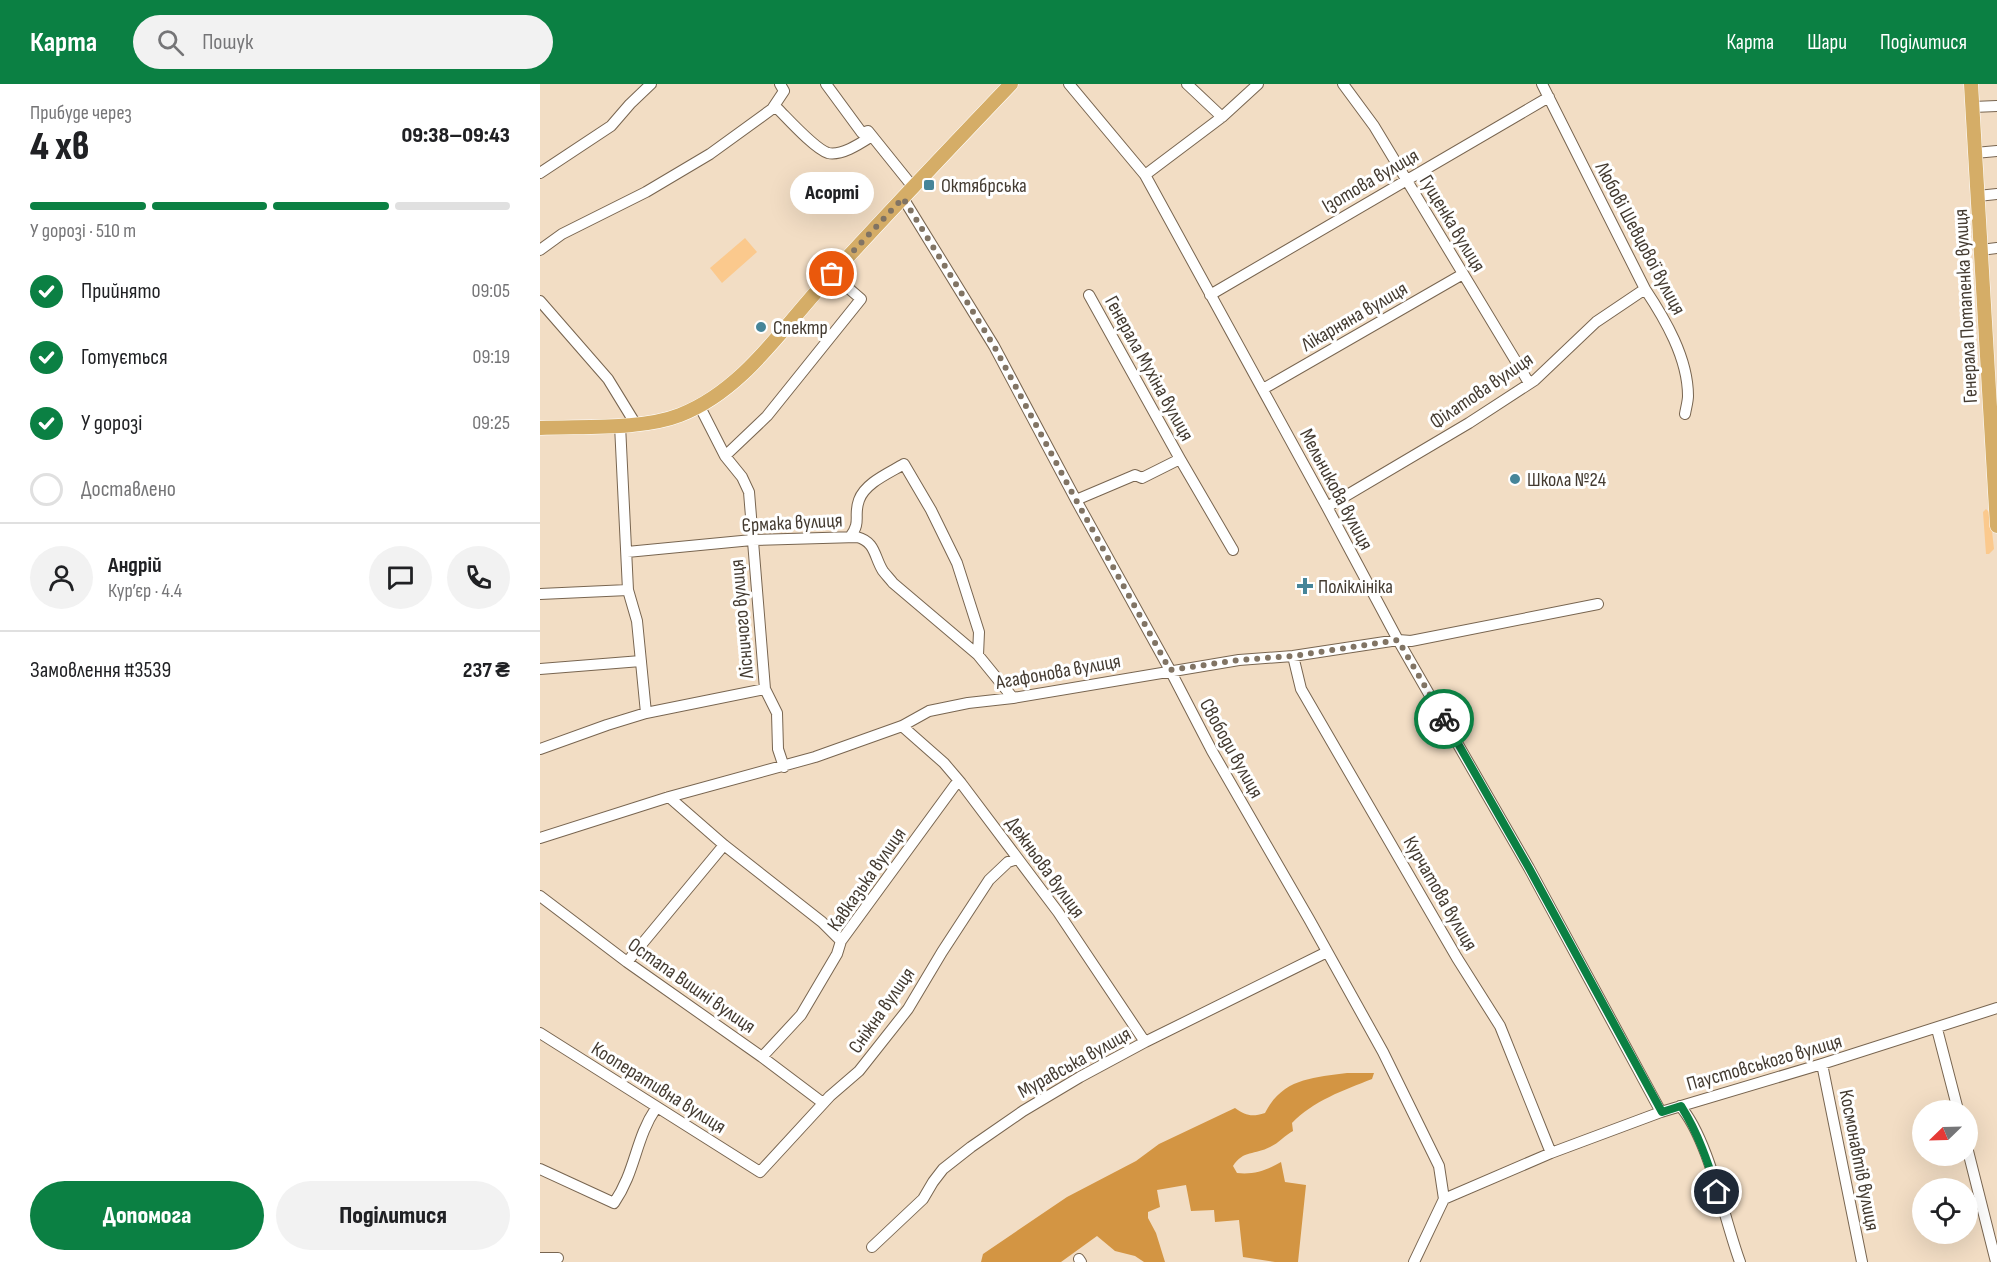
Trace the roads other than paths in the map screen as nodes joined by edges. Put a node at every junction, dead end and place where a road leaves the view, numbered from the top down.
1 (651, 84) edge
2 (780, 84) edge
3 (826, 84) edge
4 (1011, 84) edge
5 (1069, 84) edge
6 (1187, 84) edge
7 (1258, 84) edge
8 (1343, 84) edge
9 (1542, 84) edge
10 (1971, 84) edge
11 (1549, 97) junction
12 (1997, 106) edge
13 (1972, 107) junction
14 (772, 109) junction
15 (1222, 117) junction
16 (872, 136) junction
17 (1997, 151) edge
18 (1975, 153) junction
19 (540, 173) edge
20 (1145, 175) junction
21 (1406, 180) junction
22 (913, 187) junction
23 (1997, 194) edge
24 (1978, 196) junction
25 (903, 198) junction
26 (1997, 248) edge
27 (540, 250) edge
28 (1981, 250) junction
29 (832, 274) junction
30 (1463, 274) junction
31 (1645, 289) junction
32 (1089, 295) dead end
33 (1210, 295) junction
34 (540, 301) edge
35 (1991, 309) edge
36 (1992, 347) edge
37 (1993, 382) edge
38 (1529, 383) junction
39 (1263, 389) junction
40 (699, 405) junction
41 (1685, 414) dead end
42 (635, 423) junction
43 (1994, 423) edge
44 (620, 424) junction
45 (540, 428) edge
46 (724, 456) junction
47 (1180, 459) junction
48 (1995, 459) edge
49 (1076, 500) junction
50 (1327, 507) junction
51 (1996, 507) edge
52 (1997, 526) edge
53 (850, 537) junction
54 (752, 540) junction
55 (1233, 550) dead end
56 (627, 552) junction
57 (628, 590) junction
58 (540, 594) edge
59 (1598, 604) dead end
60 (1398, 640) junction
61 (978, 655) junction
62 (1293, 656) junction
63 (641, 661) junction
64 (540, 669) edge
65 (1170, 670) junction
66 (765, 689) junction
67 (1013, 698) junction
68 (646, 713) junction
69 (902, 726) junction
70 (540, 749) edge
71 (784, 767) junction
72 (961, 783) junction
73 (669, 797) junction
74 (540, 838) edge
75 (724, 845) junction
76 (1017, 859) junction
77 (540, 896) edge
78 (841, 941) junction
79 (1327, 952) junction
80 (627, 962) junction
81 (1997, 1008) edge
82 (1937, 1029) junction
83 (540, 1033) edge
84 (1145, 1042) junction
85 (762, 1057) junction
86 (1822, 1065) junction
87 (1955, 1100) edge
88 (823, 1103) junction
89 (1680, 1106) junction
90 (656, 1108) junction
91 (1662, 1112) junction
92 (1551, 1153) junction
93 (1972, 1166) edge
94 (540, 1169) edge
95 (760, 1172) joint
96 (1444, 1199) junction
97 (872, 1247) dead end
98 (540, 1258) edge
99 (558, 1258) dead end
100 (1414, 1262) edge
101 (1740, 1262) edge
102 (1862, 1262) edge
103 (1996, 1262) edge

1 - 19 street
2 - 14 street
3 - 16 street
4 - 22 main road
5 - 20 street, Мельникова вулиця
6 - 15 street
7 - 15 street
8 - 21 street, Гущенка вулиця
9 - 11 street, Любові Шевцової вулиця
10 - 13 main road, Генерала Потапенка вулиця
11 - 21 street, Ізотова вулиця
11 - 31 street, Любові Шевцової вулиця
12 - 13 street
13 - 18 main road, Генерала Потапенка вулиця
14 - 16 street
14 - 27 street
15 - 20 street
16 - 22 street
17 - 18 street
18 - 24 main road, Генерала Потапенка вулиця
20 - 33 street, Мельникова вулиця
21 - 30 street, Гущенка вулиця
21 - 33 street, Ізотова вулиця
22 - 25 main road
23 - 24 street
24 - 28 main road, Генерала Потапенка вулиця
25 - 29 main road
25 - 49 street, Свободи вулиця
26 - 28 street
28 - 35 main road, Генерала Потапенка вулиця
29 - 40 main road
29 - 46 street
30 - 38 street, Гущенка вулиця
30 - 39 street, Лікарняна вулиця
31 - 38 street, Філатова вулиця
31 - 41 street, Любові Шевцової вулиця
32 - 47 street, Генерала Мухіна вулиця
33 - 39 street, Мельникова вулиця
34 - 42 street
35 - 36 main road, Генерала Потапенка вулиця
36 - 37 main road, Генерала Потапенка вулиця
37 - 43 main road, Генерала Потапенка вулиця
38 - 50 street, Філатова вулиця
39 - 50 street, Мельникова вулиця
40 - 42 main road
40 - 46 street, Лісничого вулиця
42 - 44 main road
43 - 48 main road, Генерала Потапенка вулиця
44 - 45 main road
44 - 56 street
46 - 54 street, Лісничого вулиця
47 - 49 street, Генерала Мухіна вулиця
47 - 55 street, Генерала Мухіна вулиця
48 - 51 main road, Генерала Потапенка вулиця
49 - 65 street, Свободи вулиця
50 - 60 street, Мельникова вулиця
51 - 52 main road, Генерала Потапенка вулиця
53 - 54 street, Єрмака вулиця
53 - 61 street, Єрмака вулиця
53 - 61 street
54 - 56 street, Єрмака вулиця
54 - 66 street, Лісничого вулиця
56 - 57 street
57 - 58 street
57 - 63 street
59 - 60 street, Агафонова вулиця
60 - 62 street, Агафонова вулиця
60 - 91 street, Мельникова вулиця
61 - 67 street, Єрмака вулиця
62 - 65 street, Агафонова вулиця
62 - 92 street, Курчатова вулиця
63 - 64 street
63 - 68 street
65 - 67 street, Агафонова вулиця
65 - 79 street, Свободи вулиця
66 - 68 street
66 - 71 street, Лісничого вулиця
67 - 69 street, Агафонова вулиця
68 - 70 street
69 - 71 street, Агафонова вулиця
69 - 72 street, Дежньова вулиця
71 - 73 street, Агафонова вулиця
72 - 76 street, Дежньова вулиця
72 - 78 street, Кавказька вулиця
73 - 74 street, Агафонова вулиця
73 - 75 street
75 - 78 street
75 - 80 street
76 - 84 street, Дежньова вулиця
76 - 88 street, Сніжна вулиця
77 - 80 street, Остапа Вишні вулиця
78 - 85 street, Кавказька вулиця
79 - 84 street, Муравська вулиця
79 - 96 street, Свободи вулиця
80 - 85 street, Остапа Вишні вулиця
81 - 82 street, Паустовського вулиця
82 - 86 street, Паустовського вулиця
82 - 87 street
83 - 90 street, Кооперативна вулиця
84 - 97 street, Муравська вулиця
85 - 88 street, Остапа Вишні вулиця
86 - 89 street, Паустовського вулиця
86 - 102 street, Космонавтів вулиця
88 - 95 street, Сніжна вулиця
89 - 91 street, Паустовського вулиця
89 - 101 street
90 - 94 street
90 - 95 street, Кооперативна вулиця
91 - 92 street, Паустовського вулиця
92 - 96 street, Паустовського вулиця
93 - 103 street
96 - 100 street
98 - 99 street

